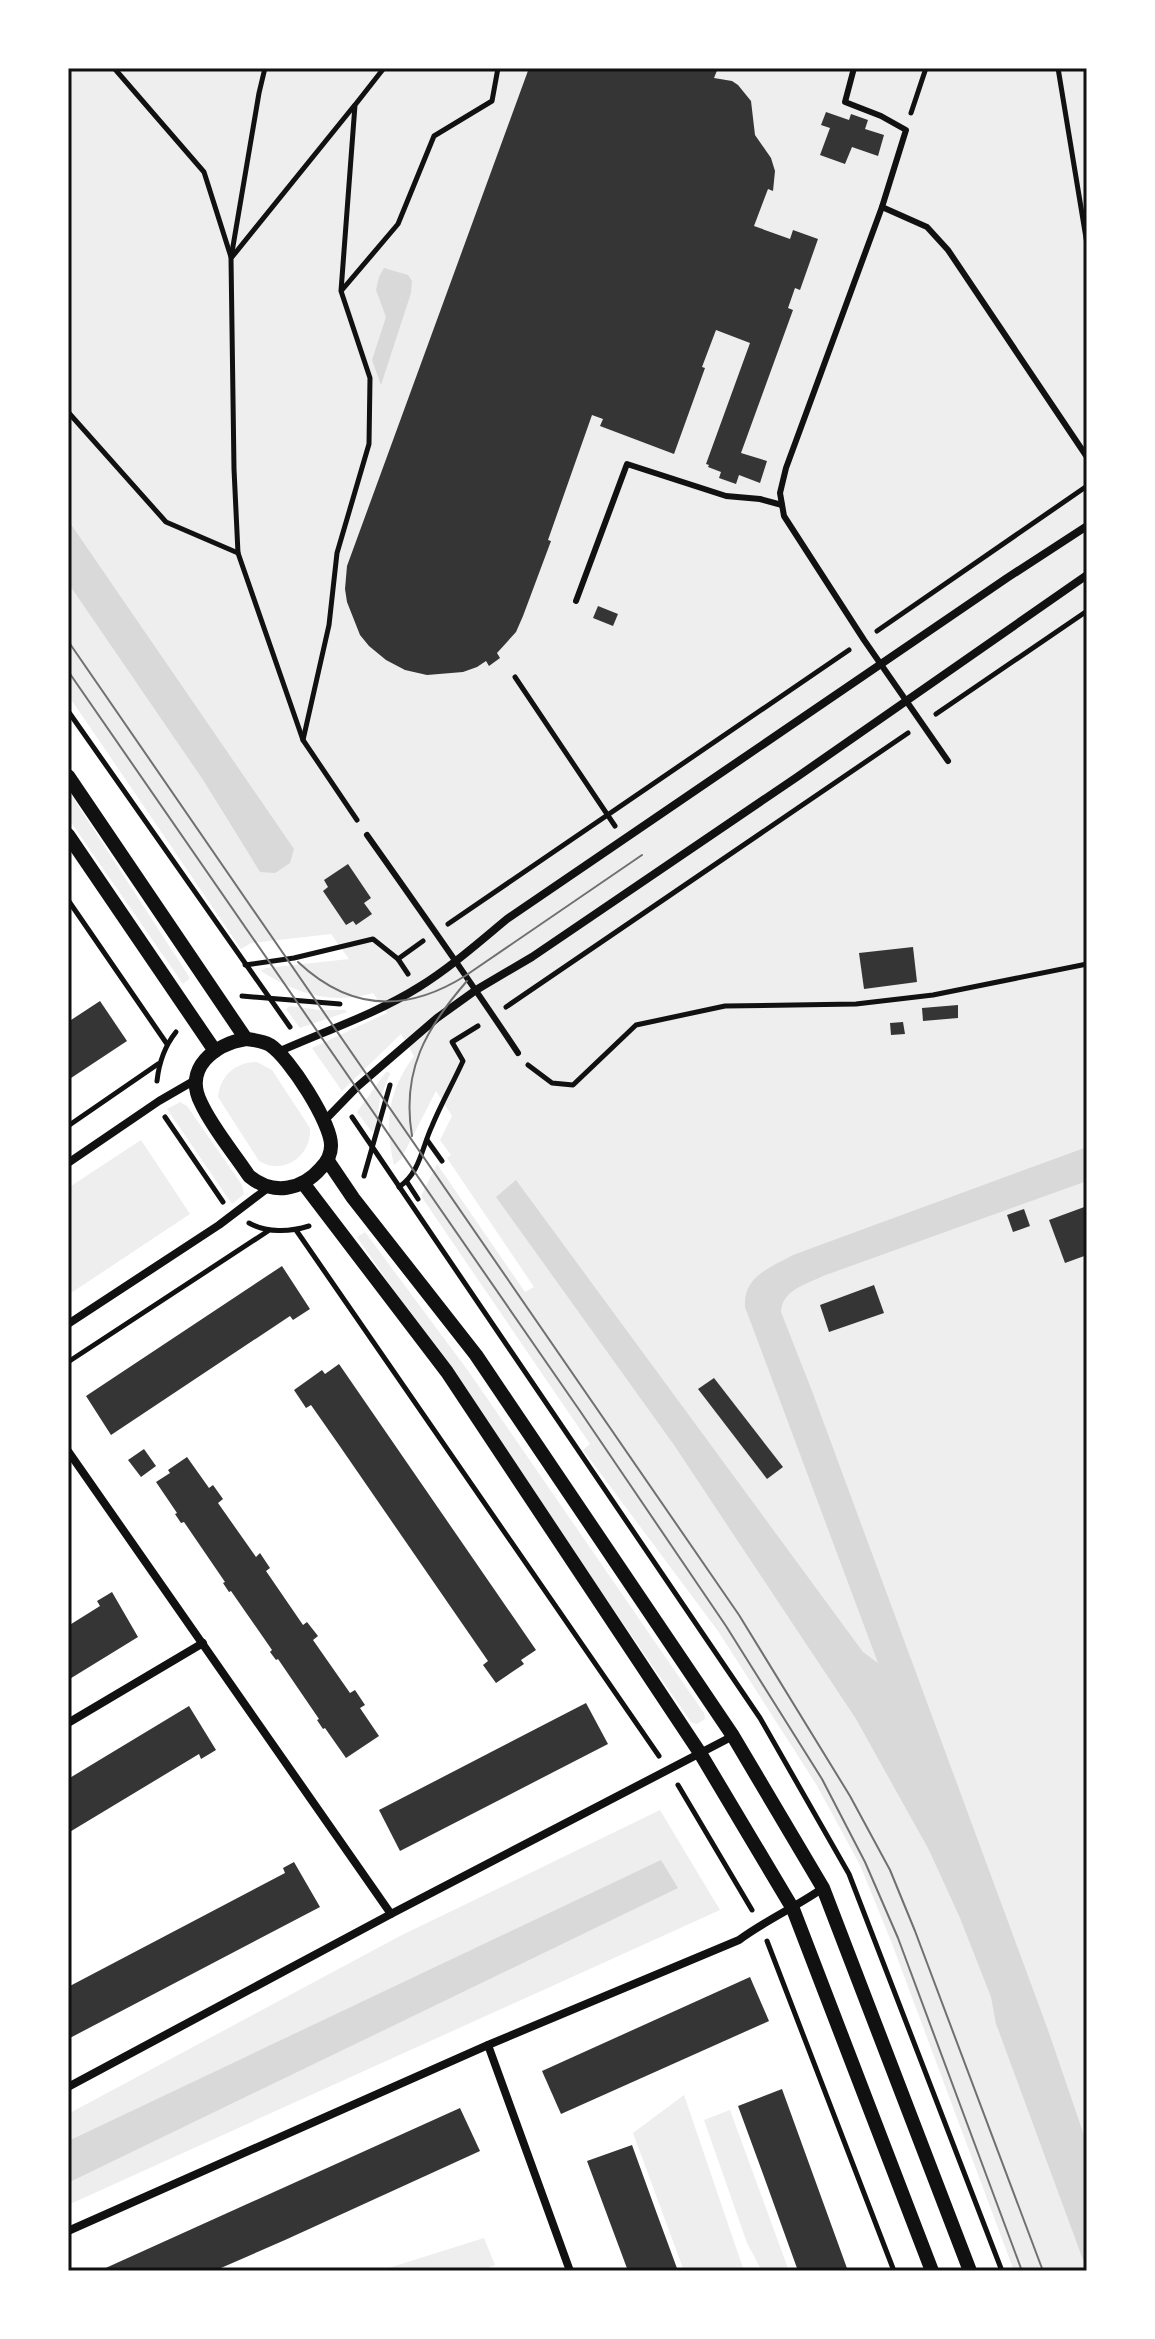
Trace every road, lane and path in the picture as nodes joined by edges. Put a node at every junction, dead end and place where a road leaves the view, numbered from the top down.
1 (114, 68) edge
2 (265, 68) edge
3 (384, 68) edge
4 (498, 68) edge
5 (854, 68) edge
6 (926, 68) edge
7 (1058, 68) edge
8 (355, 105) junction
9 (906, 130) junction
10 (882, 207) junction
11 (1087, 244) edge
12 (231, 258) junction
13 (341, 291) junction
14 (68, 412) edge
15 (1087, 457) edge
16 (1087, 486) edge
17 (782, 505) junction
18 (1087, 526) edge
19 (238, 553) junction
20 (1087, 575) edge
21 (576, 601) dead end
22 (1087, 611) edge
23 (864, 640) junction
24 (881, 663) junction
25 (515, 677) dead end
26 (906, 700) junction
27 (68, 711) edge
28 (921, 724) junction
29 (303, 740) junction
30 (948, 761) dead end
31 (68, 776) edge
32 (608, 816) junction
33 (68, 835) edge
34 (367, 835) joint
35 (624, 839) junction
36 (68, 900) edge
37 (435, 934) junction
38 (398, 959) junction
39 (456, 963) junction
40 (1087, 964) edge
41 (245, 965) junction
42 (417, 988) junction
43 (476, 990) junction
44 (271, 1000) junction
45 (375, 1010) junction
46 (493, 1015) junction
47 (437, 1018) junction
48 (246, 1039) junction
49 (301, 1042) junction
50 (452, 1042) junction
51 (167, 1044) dead end
52 (404, 1047) junction
53 (215, 1051) junction
54 (278, 1052) junction
55 (518, 1053) joint
56 (159, 1063) dead end
57 (197, 1078) junction
58 (341, 1102) junction
59 (325, 1120) junction
60 (68, 1126) edge
61 (427, 1140) junction
62 (328, 1161) junction
63 (442, 1161) dead end
64 (68, 1163) edge
65 (407, 1182) junction
66 (303, 1183) junction
67 (269, 1187) junction
68 (399, 1187) dead end
69 (418, 1199) dead end
70 (269, 1230) dead end
71 (296, 1230) dead end
72 (68, 1324) edge
73 (68, 1362) edge
74 (68, 1451) edge
75 (203, 1643) junction
76 (68, 1723) edge
77 (733, 1736) junction
78 (700, 1753) junction
79 (668, 1768) junction
80 (823, 1888) junction
81 (793, 1909) junction
82 (391, 1914) junction
83 (760, 1925) junction
84 (488, 2045) junction
85 (68, 2087) edge
86 (68, 2231) edge
87 (570, 2271) edge
88 (894, 2271) edge
89 (932, 2271) edge
90 (970, 2271) edge

1 - 12 path
2 - 12 path
3 - 8 path
4 - 13 path
5 - 9 lane
6 - 9 path
7 - 11 path
8 - 12 path
8 - 13 path
9 - 10 lane
10 - 15 lane
10 - 17 lane
12 - 19 path
13 - 29 path
14 - 19 path
16 - 23 path
17 - 21 lane
17 - 23 lane
18 - 24 street
19 - 29 path
20 - 26 street
22 - 28 path
23 - 24 lane
23 - 32 path
24 - 26 lane
24 - 35 street
25 - 32 path
26 - 28 lane
26 - 43 street
27 - 41 path
28 - 30 lane
28 - 46 path
29 - 34 path
31 - 48 street
32 - 35 path
32 - 37 path
33 - 53 street
34 - 37 lane
35 - 39 street
36 - 51 path
37 - 38 path
37 - 39 lane
38 - 41 path
38 - 42 path
39 - 42 street
39 - 43 lane
40 - 55 path
41 - 44 path
42 - 45 street
43 - 46 lane
43 - 47 street
44 - 45 path
44 - 49 path
45 - 49 street
46 - 50 path
46 - 55 lane
47 - 50 path
47 - 52 street
48 - 53 street
48 - 54 street
49 - 54 street
50 - 61 path
52 - 58 street
52 - 58 path
53 - 57 street
54 - 59 street
56 - 60 path
57 - 64 street
57 - 67 street
58 - 59 street
59 - 62 street
61 - 63 path
61 - 65 path
62 - 66 street
62 - 77 street
65 - 68 path
65 - 69 path
66 - 67 street
66 - 78 street
67 - 72 street
70 - 73 path
71 - 79 path
74 - 75 street
75 - 76 street
75 - 82 street
77 - 78 street
77 - 80 street
78 - 79 street
78 - 81 street
79 - 82 street
79 - 83 path
80 - 81 street
80 - 90 street
81 - 83 street
81 - 89 street
82 - 85 street
83 - 84 street
83 - 88 path
84 - 86 street
84 - 87 street

